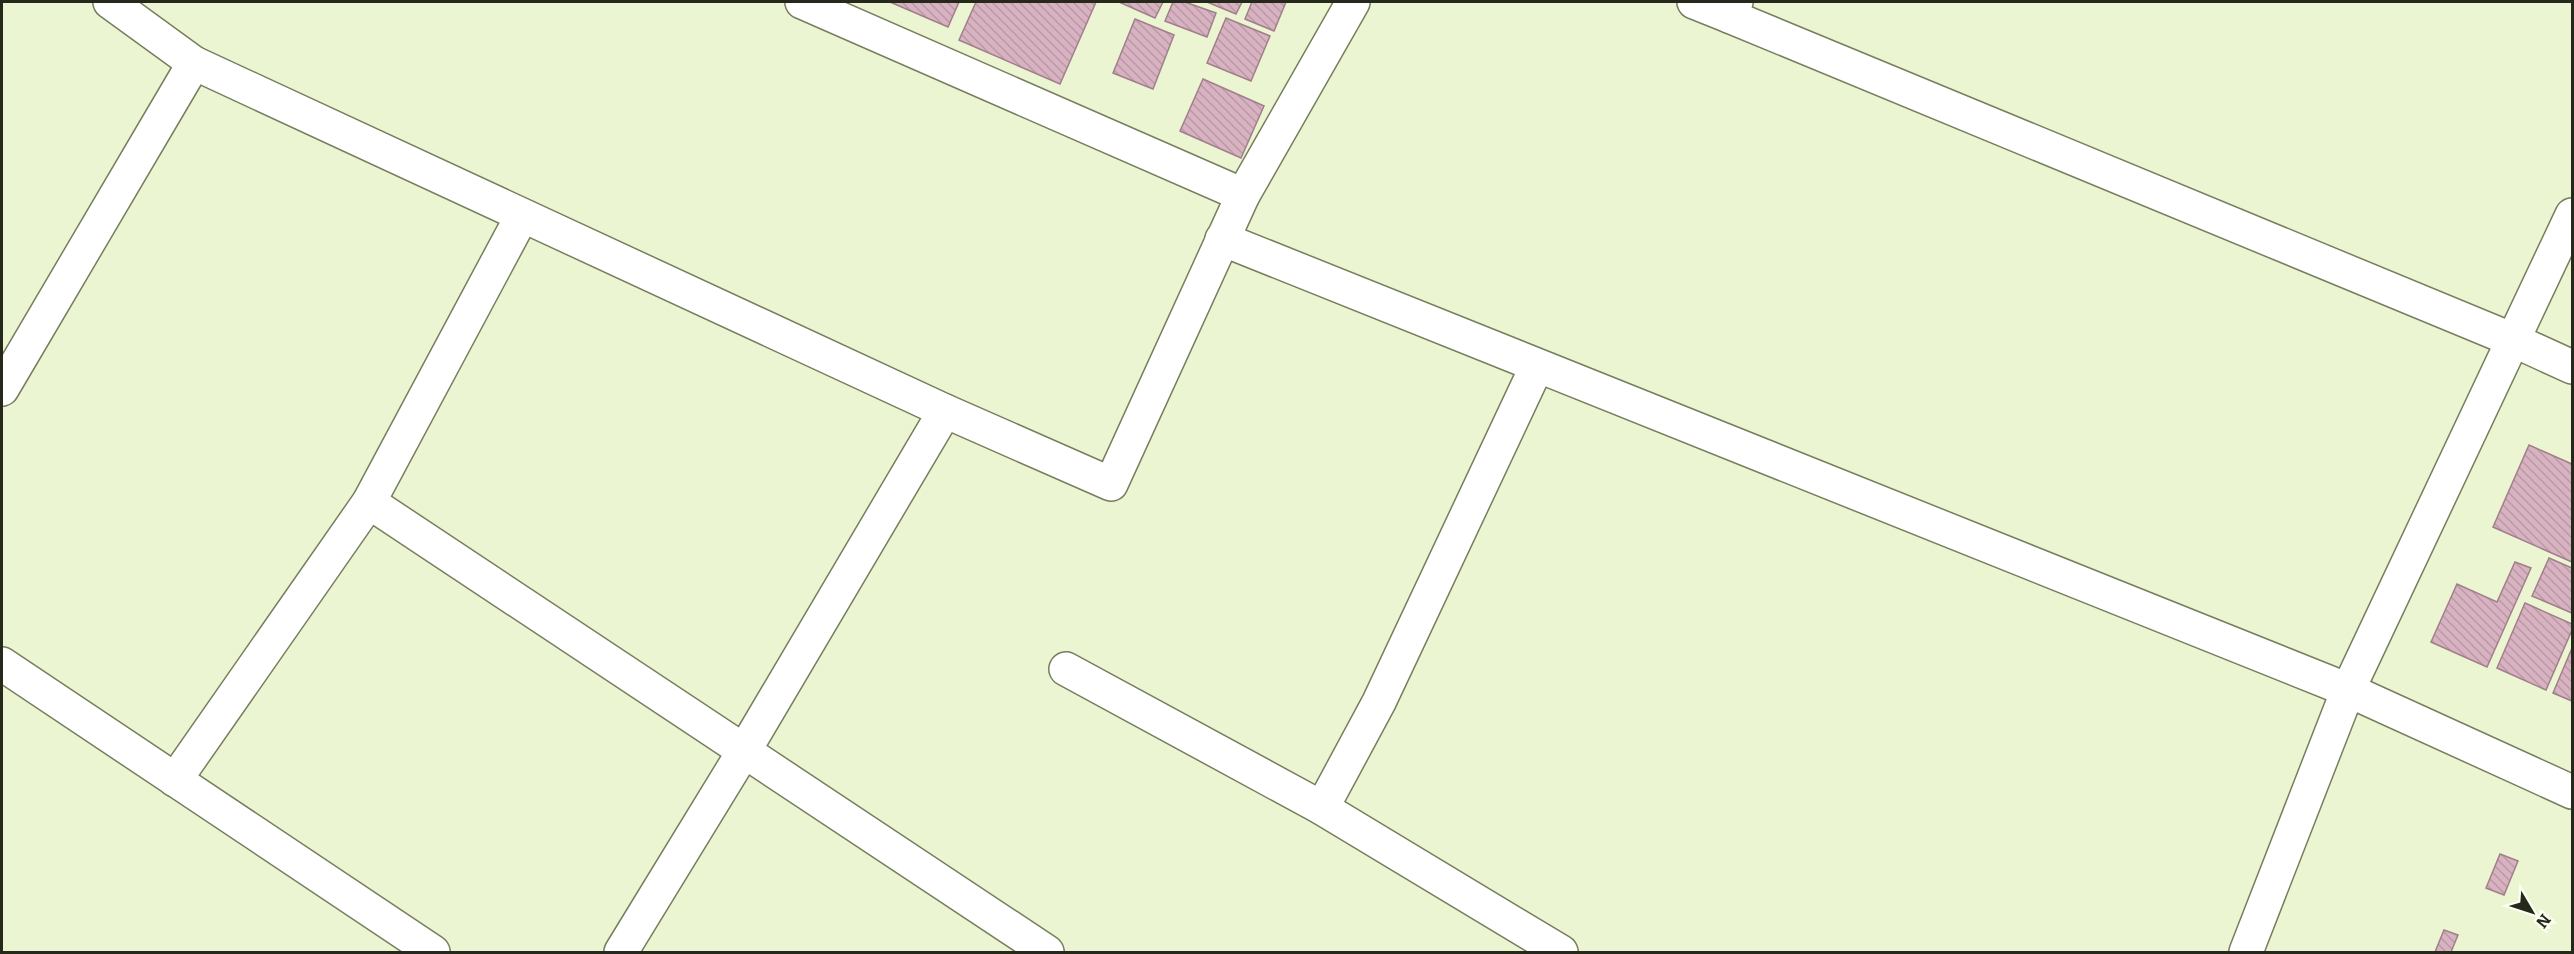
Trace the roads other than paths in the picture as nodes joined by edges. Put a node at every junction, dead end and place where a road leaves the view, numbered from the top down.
1 (110, 2) edge
2 (802, 2) edge
3 (1353, 2) edge
4 (1694, 2) edge
5 (1732, 9) edge
6 (194, 63) junction
7 (1243, 195) junction
8 (2572, 215) edge
9 (522, 216) junction
10 (1222, 239) junction
11 (2513, 340) junction
12 (1537, 366) junction
13 (2572, 367) edge
14 (2, 389) edge
15 (945, 411) junction
16 (369, 502) junction
17 (2, 664) edge
18 (1066, 669) dead end
19 (2348, 690) junction
20 (744, 751) junction
21 (175, 780) junction
22 (2572, 792) edge
23 (1322, 808) junction
24 (433, 952) edge
25 (621, 952) edge
26 (1047, 952) edge
27 (1561, 952) edge
28 (2246, 952) edge

1 - 6 street
2 - 7 street
3 - 7 street
4 - 5 street
5 - 11 street
6 - 9 street
6 - 14 street
7 - 10 street
8 - 11 street
9 - 15 street
9 - 16 street
10 - 12 street
10 - 15 street
11 - 13 street
11 - 19 street
12 - 19 street
12 - 23 street
15 - 20 street
16 - 20 street
16 - 21 street
17 - 21 street
18 - 23 street
19 - 22 street
19 - 28 street
20 - 25 street
20 - 26 street
21 - 24 street
23 - 27 street

